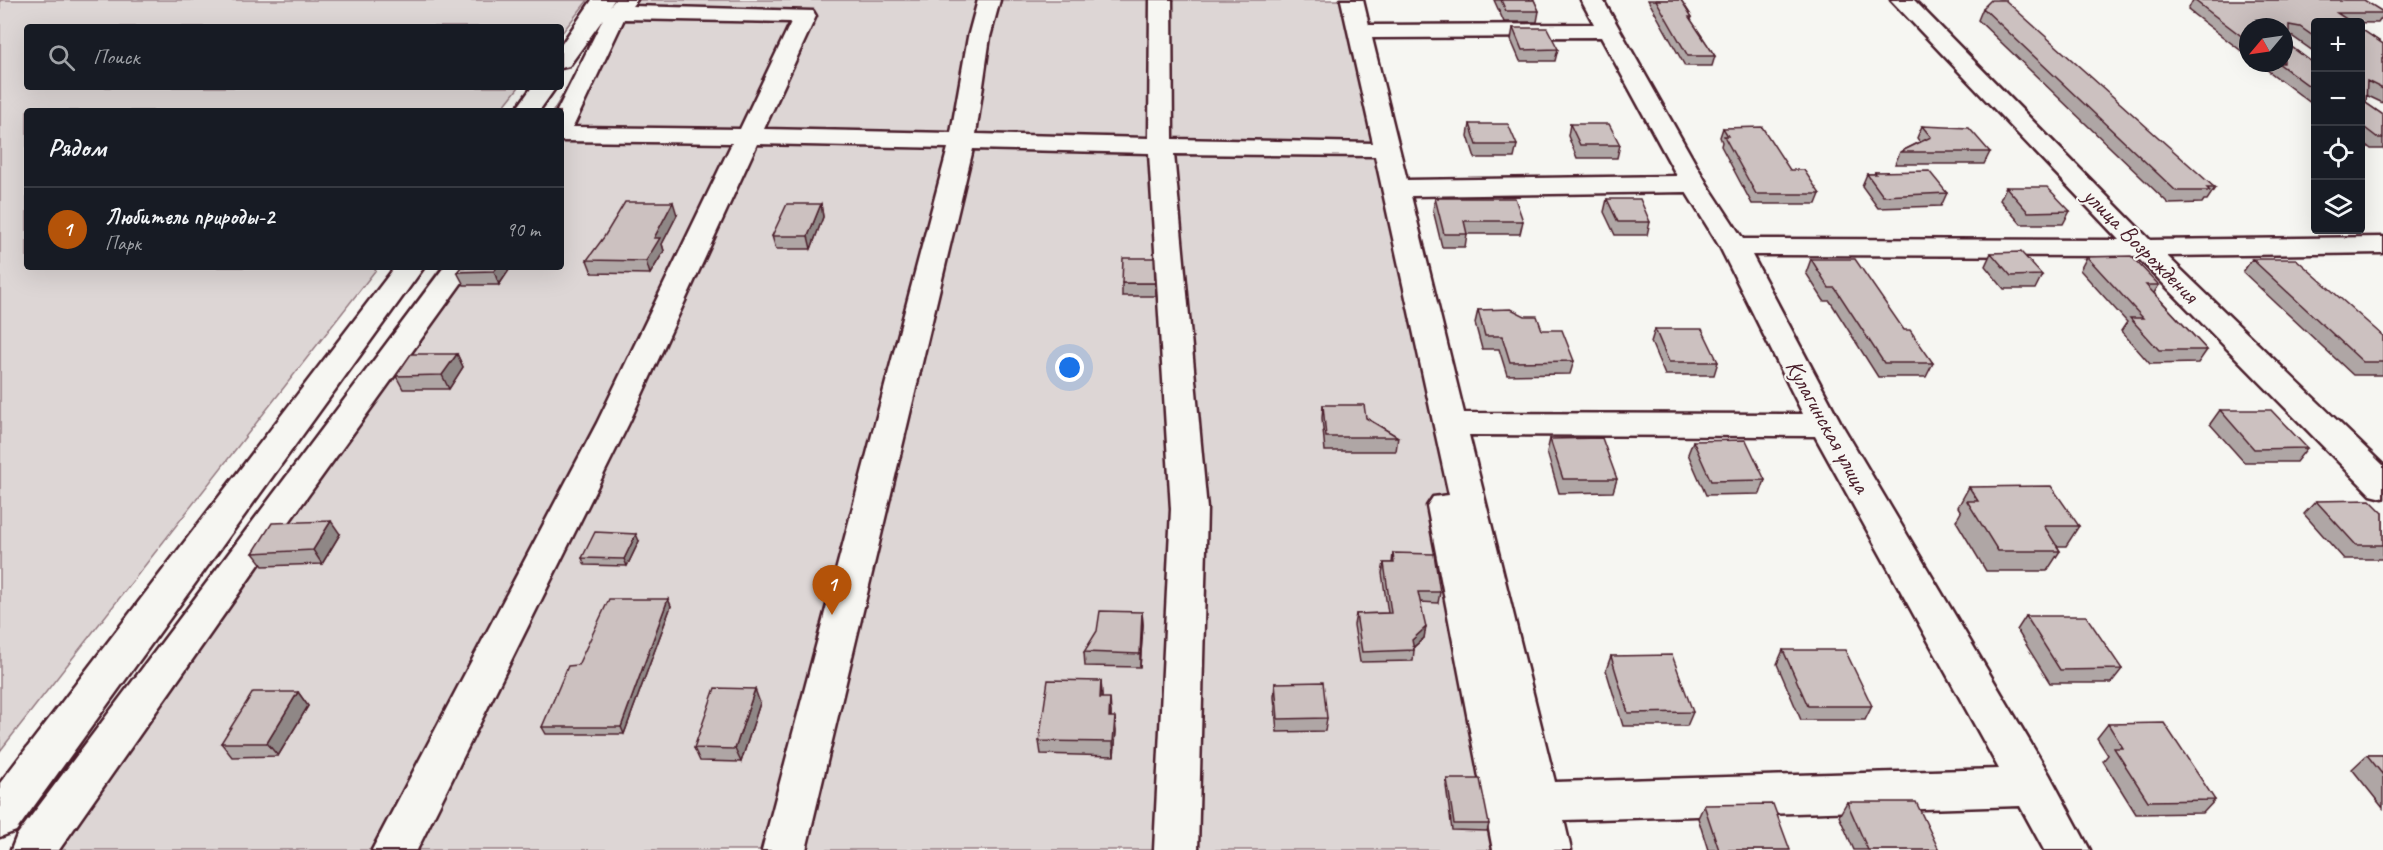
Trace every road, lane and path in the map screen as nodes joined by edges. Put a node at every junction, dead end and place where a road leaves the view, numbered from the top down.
1 (799, 0) edge
2 (989, 0) edge
3 (1161, 0) edge
4 (1337, 0) edge
5 (1352, 0) edge
6 (1592, 0) edge
7 (1902, 0) edge
8 (610, 6) edge
9 (660, 13) junction
10 (1609, 30) junction
11 (1359, 32) junction
12 (564, 58) edge
13 (542, 90) edge
14 (529, 108) edge
15 (564, 120) edge
16 (564, 134) edge
17 (750, 135) junction
18 (962, 141) junction
19 (1161, 147) junction
20 (1368, 150) junction
21 (1694, 184) junction
22 (1395, 188) junction
23 (2383, 244) edge
24 (1734, 247) junction
25 (2143, 248) junction
26 (408, 270) edge
27 (457, 270) edge
28 (1449, 424) junction
29 (1825, 425) junction
30 (2383, 486) edge
31 (2034, 787) junction
32 (1538, 801) junction
33 (0, 817) edge
34 (33, 850) edge
35 (394, 850) edge
36 (784, 850) edge
37 (1176, 850) edge
38 (1515, 850) edge
39 (1549, 850) edge
40 (2068, 850) edge

1 - 9 street
2 - 18 street
3 - 19 street
4 - 20 street
5 - 11 street
6 - 10 street, Кулагинская улица
7 - 25 street, улица Возрождения
8 - 9 street
8 - 12 street
8 - 15 street
9 - 17 street
10 - 11 street
10 - 21 street, Кулагинская улица
11 - 22 street
13 - 14 street
16 - 17 street
17 - 18 street
17 - 35 street
18 - 19 street
18 - 36 street
19 - 20 street
19 - 37 street
20 - 38 street
21 - 22 street
21 - 24 street, Кулагинская улица
22 - 28 street
23 - 25 street
24 - 25 street
24 - 29 street, Кулагинская улица
25 - 30 street, улица Возрождения
26 - 33 street
27 - 34 street
28 - 29 street
28 - 32 street
29 - 31 street, Кулагинская улица
31 - 32 street
31 - 40 street, Кулагинская улица
32 - 39 street

